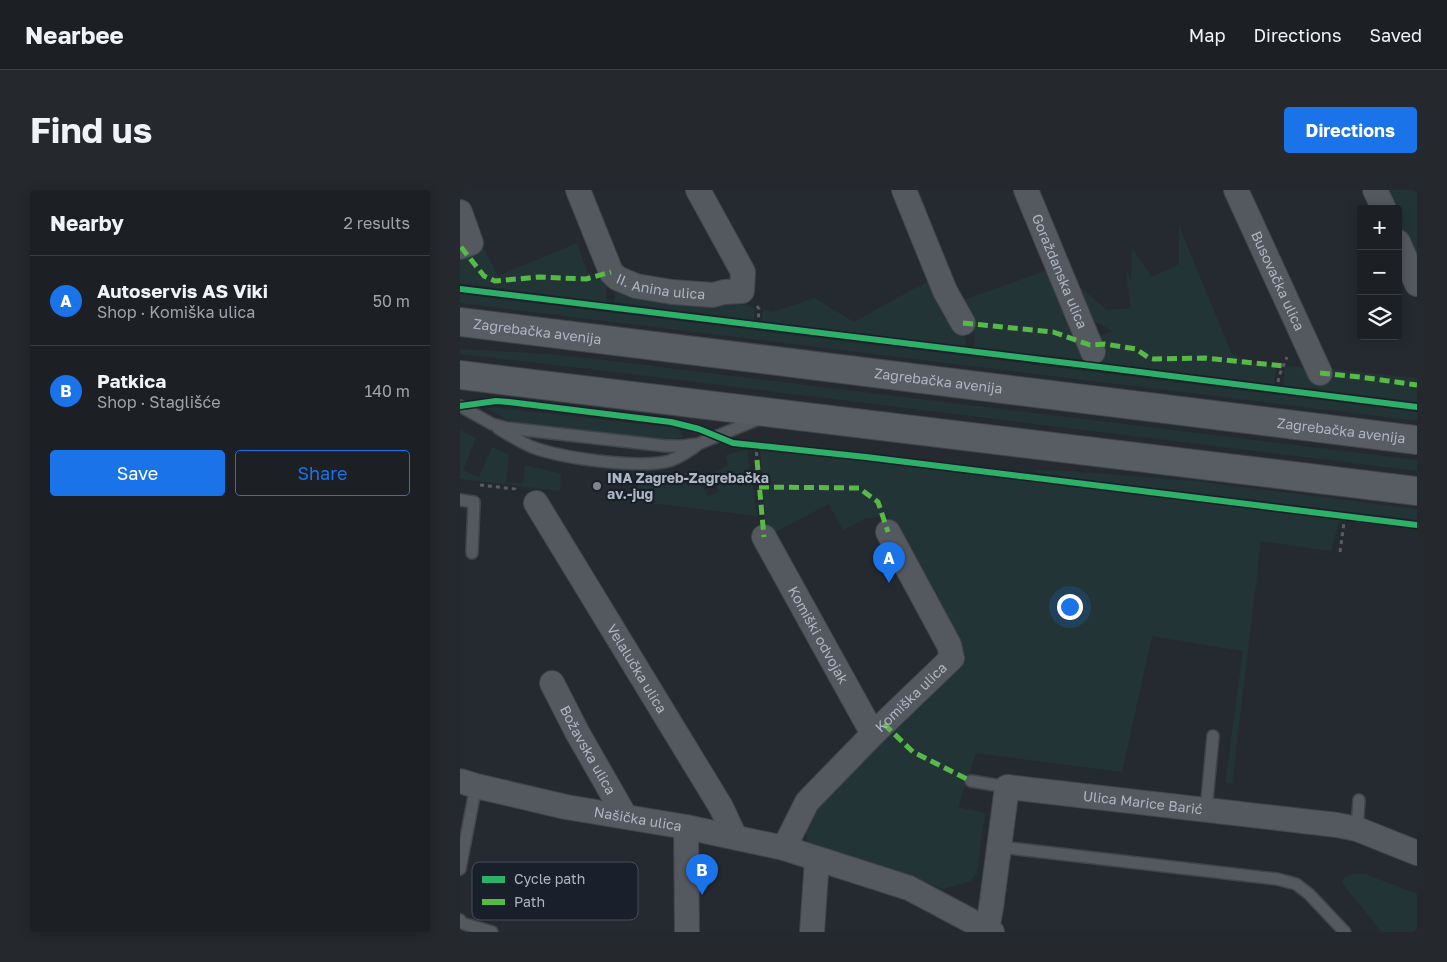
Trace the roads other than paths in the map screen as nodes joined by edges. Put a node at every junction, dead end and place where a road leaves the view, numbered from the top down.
1 (578, 190) edge
2 (698, 190) edge
3 (904, 190) edge
4 (1026, 190) edge
5 (1236, 190) edge
6 (1375, 190) edge
7 (1382, 205) edge
8 (460, 212) edge
9 (460, 247) edge
10 (1402, 250) edge
11 (1417, 284) edge
12 (460, 322) edge
13 (963, 323) dead end
14 (1093, 352) dead end
15 (1320, 373) dead end
16 (460, 374) edge
17 (460, 406) edge
18 (774, 413) junction
19 (492, 424) junction
20 (1417, 440) edge
21 (698, 444) junction
22 (1417, 491) edge
23 (460, 500) edge
24 (536, 503) road end
25 (888, 532) dead end
26 (764, 537) dead end
27 (472, 553) dead end
28 (552, 683) dead end
29 (873, 734) junction
30 (1213, 736) dead end
31 (971, 781) dead end
32 (468, 784) edge
33 (1007, 787) junction
34 (1359, 800) dead end
35 (1206, 811) junction
36 (625, 816) junction
37 (686, 827) junction
38 (1357, 829) junction
39 (735, 837) junction
40 (1000, 846) junction
41 (784, 848) junction
42 (1417, 853) edge
43 (817, 859) junction
44 (460, 869) edge
45 (460, 920) edge
46 (990, 930) edge
47 (492, 932) edge
48 (687, 932) edge
49 (812, 932) edge
50 (1345, 932) edge

1 - 2 street, II. Anina ulica
3 - 13 street
4 - 14 street, Goraždanska ulica
5 - 15 street, Busovačka ulica
6 - 7 street
8 - 9 street
10 - 11 street
12 - 20 main road, Zagrebačka avenija
16 - 18 main road
17 - 19 lane
18 - 21 lane
18 - 22 main road
19 - 21 lane
19 - 21 lane
23 - 27 lane
24 - 39 street, Velalučka ulica
25 - 29 street, Komiška ulica
26 - 29 street, Komiški odvojak
28 - 36 street, Božavska ulica
29 - 41 street, Komiška ulica
30 - 35 lane
31 - 33 lane
32 - 36 street, Našička ulica
32 - 44 lane
33 - 35 street, Ulica Marice Barić
33 - 40 street
34 - 38 lane
35 - 38 street, Ulica Marice Barić
36 - 37 street, Našička ulica
37 - 39 street, Našička ulica
37 - 48 street
38 - 42 street, Ulica Marice Barić
39 - 41 street, Našička ulica
40 - 46 street
40 - 50 lane
41 - 43 street, Našička ulica
43 - 46 street, Našička ulica
43 - 49 street
45 - 47 lane

